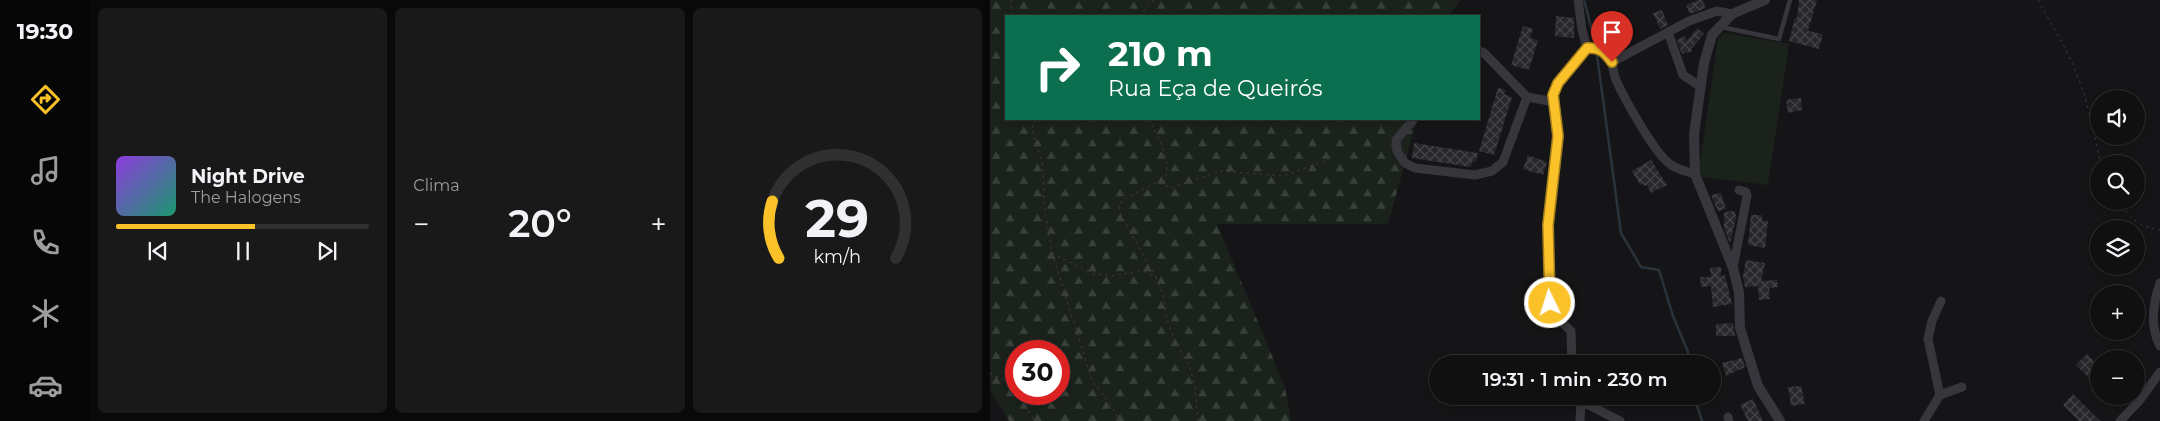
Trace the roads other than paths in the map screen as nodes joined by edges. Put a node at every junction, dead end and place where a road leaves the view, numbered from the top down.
1 (1578, 0) edge
2 (1765, 0) edge
3 (1790, 0) edge
4 (1732, 14) junction
5 (1719, 27) junction
6 (1668, 32) junction
7 (1587, 48) junction
8 (1480, 51) edge
9 (1612, 62) junction
10 (1701, 87) junction
11 (1526, 97) junction
12 (1554, 102) junction
13 (1413, 120) edge
14 (1695, 174) junction
15 (1739, 190) dead end
16 (1733, 268) junction
17 (2160, 283) edge
18 (1941, 301) dead end
19 (2160, 346) edge
20 (1572, 355) edge
21 (2160, 372) edge
22 (1962, 387) dead end
23 (1940, 395) junction
24 (1580, 405) edge
25 (1591, 405) edge
26 (1580, 421) edge
27 (1620, 421) edge
28 (1780, 421) edge
29 (1924, 421) edge
30 (2120, 421) edge

1 - 7 street
2 - 4 street
3 - 5 lane
4 - 5 street
4 - 6 street
5 - 10 street
6 - 9 street
6 - 10 street
7 - 9 street
7 - 12 street
8 - 11 street
9 - 14 street
10 - 14 street
11 - 12 street
11 - 13 street
12 - 20 street
14 - 16 street
15 - 16 street
16 - 28 street
17 - 19 street
18 - 23 street
21 - 30 street
22 - 23 street
23 - 29 street
24 - 26 street
25 - 27 street

